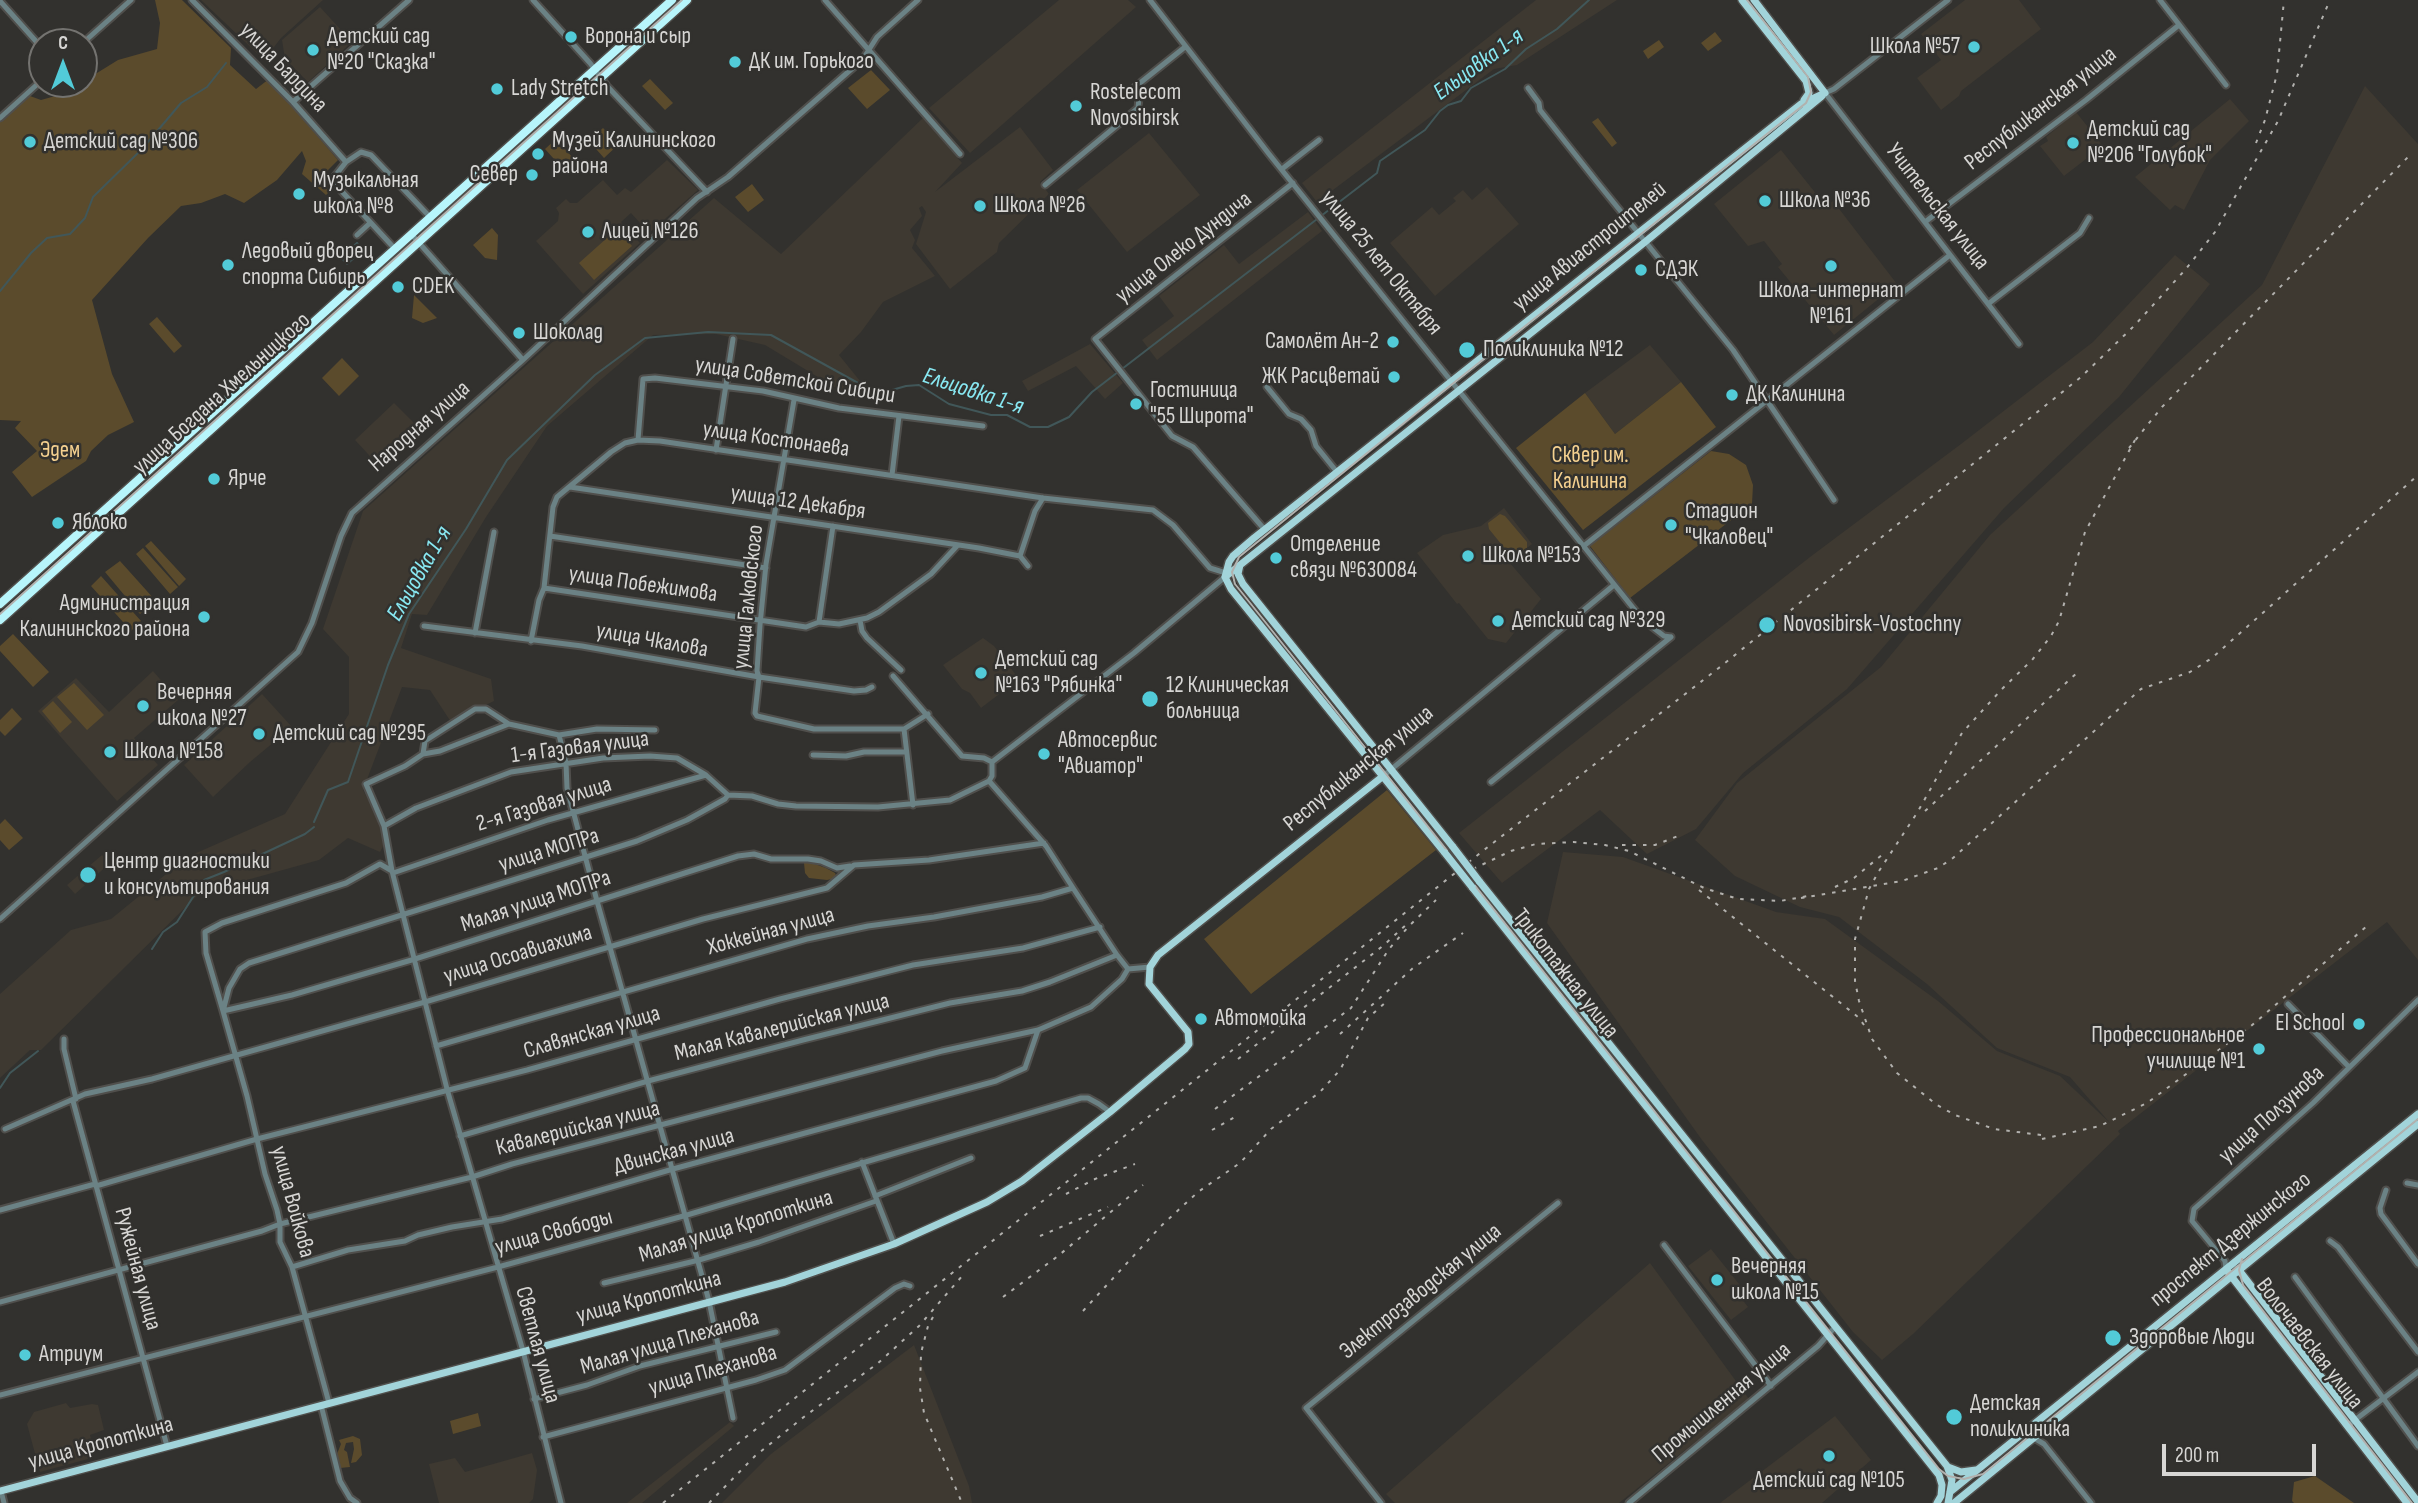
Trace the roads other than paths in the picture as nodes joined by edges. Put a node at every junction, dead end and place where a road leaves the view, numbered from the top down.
1 (131, 0) edge
2 (192, 0) edge
3 (409, 0) edge
4 (533, 0) edge
5 (672, 0) edge
6 (687, 0) edge
7 (825, 0) edge
8 (918, 0) edge
9 (1150, 0) edge
10 (1742, 0) edge
11 (1754, 0) edge
12 (1948, 0) edge
13 (2160, 0) edge
14 (0, 1) edge
15 (2179, 25) junction
16 (98, 29) edge
17 (28, 32) edge
18 (1185, 47) junction
19 (869, 49) junction
20 (595, 69) junction
21 (601, 78) junction
22 (2226, 85) dead end
23 (1809, 86) junction
24 (1528, 88) dead end
25 (28, 93) edge
26 (1825, 93) junction
27 (293, 102) junction
28 (1801, 104) junction
29 (0, 118) edge
30 (1320, 139) dead end
31 (960, 154) dead end
32 (346, 162) junction
33 (1282, 169) junction
34 (1293, 183) junction
35 (1045, 185) dead end
36 (707, 192) junction
37 (431, 218) junction
38 (2089, 218) dead end
39 (1925, 222) junction
40 (370, 223) junction
41 (1638, 233) junction
42 (357, 235) dead end
43 (412, 235) junction
44 (1645, 242) junction
45 (419, 243) junction
46 (396, 250) junction
47 (1950, 255) junction
48 (1988, 304) junction
49 (733, 339) dead end
50 (2019, 344) dead end
51 (523, 360) junction
52 (1453, 381) junction
53 (726, 386) junction
54 (1267, 387) dead end
55 (1460, 389) junction
56 (794, 400) junction
57 (1769, 400) junction
58 (899, 415) junction
59 (983, 426) dead end
60 (638, 440) junction
61 (716, 450) junction
62 (784, 459) junction
63 (1337, 472) junction
64 (892, 475) junction
65 (570, 487) junction
66 (1044, 498) junction
67 (1834, 500) dead end
68 (1153, 510) joint
69 (775, 518) junction
70 (833, 526) junction
71 (1265, 530) junction
72 (494, 532) dead end
73 (550, 536) junction
74 (957, 545) junction
75 (1585, 545) junction
76 (1240, 550) junction
77 (1020, 556) junction
78 (1243, 562) junction
79 (1028, 566) dead end
80 (766, 568) junction
81 (1226, 575) junction
82 (1614, 584) junction
83 (544, 588) junction
84 (0, 604) edge
85 (0, 620) edge
86 (760, 620) junction
87 (860, 620) junction
88 (819, 622) junction
89 (424, 626) dead end
90 (475, 633) junction
91 (531, 641) junction
92 (901, 670) dead end
93 (893, 676) dead end
94 (759, 677) junction
95 (1318, 679) junction
96 (872, 687) dead end
97 (1310, 688) junction
98 (928, 714) junction
99 (509, 724) junction
100 (904, 729) junction
101 (655, 730) dead end
102 (559, 735) junction
103 (905, 752) junction
104 (423, 754) junction
105 (813, 755) dead end
106 (992, 762) junction
107 (566, 763) junction
108 (1390, 770) junction
109 (706, 775) junction
110 (1382, 777) junction
111 (989, 781) junction
112 (1491, 782) dead end
113 (728, 795) junction
114 (913, 805) junction
115 (574, 813) junction
116 (384, 826) junction
117 (1044, 844) junction
118 (586, 858) junction
119 (853, 865) junction
120 (837, 868) junction
121 (393, 872) junction
122 (840, 877) junction
123 (1073, 888) junction
124 (597, 901) junction
125 (403, 915) junction
126 (0, 919) edge
127 (1100, 927) junction
128 (610, 946) junction
129 (1115, 956) junction
130 (415, 959) junction
131 (1150, 967) junction
132 (1128, 969) junction
133 (623, 990) junction
134 (2418, 1000) edge
135 (425, 1002) junction
136 (2288, 1004) dead end
137 (223, 1011) junction
138 (1038, 1030) junction
139 (64, 1039) dead end
140 (637, 1039) junction
141 (436, 1046) junction
142 (235, 1055) junction
143 (2349, 1068) junction
144 (648, 1081) junction
145 (447, 1089) junction
146 (75, 1100) junction
147 (1110, 1112) junction
148 (2418, 1114) edge
149 (2418, 1124) edge
150 (661, 1126) junction
151 (5, 1129) dead end
152 (460, 1136) junction
153 (257, 1139) junction
154 (971, 1158) dead end
155 (862, 1162) junction
156 (673, 1169) junction
157 (472, 1178) junction
158 (2407, 1183) dead end
159 (96, 1185) junction
160 (2418, 1185) edge
161 (2386, 1190) dead end
162 (876, 1198) junction
163 (1558, 1203) dead end
164 (0, 1210) edge
165 (687, 1215) junction
166 (486, 1223) junction
167 (280, 1224) junction
168 (2330, 1241) dead end
169 (894, 1244) junction
170 (1664, 1245) dead end
171 (699, 1260) junction
172 (2228, 1264) junction
173 (2418, 1264) edge
174 (292, 1267) junction
175 (498, 1267) junction
176 (2239, 1270) junction
177 (119, 1271) junction
178 (2232, 1276) junction
179 (2295, 1278) dead end
180 (604, 1283) dead end
181 (910, 1286) dead end
182 (709, 1301) junction
183 (0, 1302) edge
184 (306, 1316) junction
185 (1835, 1327) junction
186 (776, 1332) dead end
187 (1828, 1337) junction
188 (719, 1346) junction
189 (523, 1351) junction
190 (2418, 1352) edge
191 (143, 1359) junction
192 (2418, 1371) edge
193 (1771, 1386) junction
194 (728, 1387) junction
195 (0, 1395) edge
196 (2382, 1398) junction
197 (534, 1399) junction
198 (325, 1404) junction
199 (733, 1418) dead end
200 (2355, 1420) junction
201 (2347, 1426) junction
202 (543, 1437) junction
203 (2034, 1438) junction
204 (167, 1446) junction
205 (2418, 1446) edge
206 (1947, 1466) junction
207 (1977, 1470) junction
208 (1938, 1475) junction
209 (1986, 1477) junction
210 (1952, 1480) junction
211 (1963, 1482) junction
212 (1, 1491) edge
213 (1952, 1491) junction
214 (4, 1503) edge
215 (358, 1503) edge
216 (561, 1503) edge
217 (1381, 1503) edge
218 (1629, 1503) edge
219 (1937, 1503) edge
220 (1948, 1503) edge
221 (1954, 1503) edge
222 (2091, 1503) edge
223 (2407, 1503) edge
224 (2417, 1503) edge

1 - 16 street
2 - 27 street, улица Бардина
3 - 27 street
4 - 20 street
5 - 20 highway, улица Богдана Хмельницкого
6 - 21 highway, улица Богдана Хмельницкого
7 - 19 street
8 - 19 street, Народная улица
9 - 18 street, улица 25 лет Октября
10 - 23 main road, Учительская улица
11 - 26 main road, Учительская улица
12 - 26 street, улица Авиастроителей
13 - 15 street
14 - 17 street
15 - 22 street
15 - 39 street, Республиканская улица
18 - 33 street, улица 25 лет Октября
18 - 35 street
19 - 31 street
19 - 36 street, Народная улица
20 - 21 street
20 - 37 highway, улица Богдана Хмельницкого
21 - 36 street
21 - 45 highway, улица Богдана Хмельницкого
23 - 26 main road, Учительская улица
23 - 28 main road
24 - 41 street
25 - 29 street
26 - 28 main road, улица Авиастроителей
26 - 39 street, Учительская улица
26 - 44 main road, улица Авиастроителей
27 - 32 street, улица Бардина
28 - 41 main road, улица Авиастроителей
30 - 33 street
32 - 37 street
32 - 40 street
33 - 34 street, улица 25 лет Октября
34 - 52 street, улица 25 лет Октября
34 - 71 street, улица Олеко Дундича
36 - 51 street, Народная улица
37 - 43 highway, улица Богдана Хмельницкого
38 - 48 street
39 - 47 street, Учительская улица
40 - 42 street
40 - 46 street
41 - 44 street
41 - 52 main road, улица Авиастроителей
43 - 45 street
43 - 46 highway, улица Богдана Хмельницкого
44 - 55 main road, улица Авиастроителей
44 - 57 street
45 - 51 street
45 - 85 highway, улица Богдана Хмельницкого
46 - 84 highway, улица Богдана Хмельницкого
47 - 48 street, Учительская улица
47 - 57 street
48 - 50 street, Учительская улица
49 - 53 street
51 - 126 street, Народная улица
52 - 55 street, улица 25 лет Октября
52 - 63 main road, улица Авиастроителей
53 - 56 street, улица Советской Сибири
53 - 60 street, улица Советской Сибири
53 - 61 street
54 - 63 street
55 - 75 street, улица 25 лет Октября
55 - 78 main road, улица Авиастроителей
56 - 58 street, улица Советской Сибири
56 - 62 street, улица Галковского
57 - 67 street
57 - 75 street
58 - 59 street, улица Советской Сибири
58 - 64 street
60 - 61 street, улица Костонаева
60 - 65 street
61 - 62 street, улица Костонаева
62 - 64 street, улица Костонаева
62 - 69 street, улица Галковского
63 - 71 main road, улица Авиастроителей
64 - 66 street, улица Костонаева
65 - 69 street, улица 12 Декабря
65 - 73 street
66 - 68 street, улица Костонаева
66 - 77 street
68 - 81 street, Трикотажная улица
69 - 70 street, улица 12 Декабря
69 - 80 street, улица Галковского
70 - 74 street, улица 12 Декабря
70 - 88 street
71 - 76 main road, улица Авиастроителей
72 - 90 street
73 - 80 street
73 - 83 street
74 - 77 street, улица 12 Декабря
74 - 87 street, улица Побежимова
75 - 82 street, улица 25 лет Октября
76 - 78 main road, Трикотажная улица
76 - 81 main road, улица Авиастроителей
77 - 79 street
78 - 81 main road, улица Авиастроителей
78 - 95 main road, Трикотажная улица
80 - 86 street, улица Галковского
81 - 97 main road, Трикотажная улица
81 - 106 street
82 - 108 street, Республиканская улица
82 - 112 street, улица 25 лет Октября
83 - 86 street, улица Побежимова
83 - 91 street
86 - 88 street, улица Побежимова
86 - 94 street, улица Галковского
87 - 88 street, улица Побежимова
87 - 92 street
89 - 90 street, улица Чкалова
90 - 91 street, улица Чкалова
91 - 94 street, улица Чкалова
93 - 98 street
94 - 96 street, улица Чкалова
94 - 100 street, улица Галковского
95 - 97 main road
95 - 108 main road, Трикотажная улица
97 - 110 main road, Трикотажная улица
98 - 100 street
98 - 106 street
99 - 102 street
99 - 104 street
99 - 104 street
100 - 103 street
101 - 102 street
102 - 107 street
103 - 105 street
103 - 114 street
104 - 116 street
106 - 111 street
107 - 109 street, 1-я Газовая улица
107 - 115 street
107 - 116 street, 1-я Газовая улица
108 - 110 street, Республиканская улица
108 - 185 main road, Трикотажная улица, bridge
109 - 113 street, 1-я Газовая улица
109 - 115 street, 2-я Газовая улица
110 - 131 main road, Республиканская улица
110 - 187 main road, Трикотажная улица, bridge
111 - 114 street
111 - 117 street
113 - 114 street
113 - 118 street, улица МОПРа
115 - 118 street
115 - 121 street, 2-я Газовая улица
116 - 121 street
117 - 119 street
117 - 123 street
118 - 124 street
118 - 125 street, улица МОПРа
119 - 120 street, Малая улица МОПРа
119 - 122 street, улица Осоавиахима
120 - 122 street
120 - 124 street, Малая улица МОПРа
121 - 125 street, Светлая улица
121 - 137 street, 2-я Газовая улица
122 - 128 street, улица Осоавиахима
123 - 127 street
123 - 133 street, Хоккейная улица
124 - 128 street
124 - 130 street, Малая улица МОПРа
125 - 130 street, Светлая улица
125 - 137 street, улица МОПРа
127 - 129 street
127 - 140 street, Славянская улица
128 - 133 street
128 - 135 street, улица Осоавиахима
129 - 132 street
129 - 144 street, Малая Кавалерийская улица
130 - 135 street, Светлая улица
130 - 137 street, Малая улица МОПРа
131 - 132 street
131 - 147 main road, улица Кропоткина
132 - 138 street, Кавалерийская улица
133 - 140 street
133 - 141 street, Хоккейная улица
134 - 143 street, улица Ползунова
135 - 141 street, Светлая улица
135 - 142 street, улица Осоавиахима
136 - 143 street
137 - 142 street, улица Войкова
138 - 150 street, Кавалерийская улица
138 - 156 street, Двинская улица
139 - 146 street, Ружейная улица
140 - 144 street
140 - 145 street, Славянская улица
141 - 145 street, Светлая улица
142 - 146 street, улица Осоавиахима
142 - 153 street, улица Войкова
143 - 172 street, улица Ползунова
144 - 150 street
144 - 152 street, Малая Кавалерийская улица
145 - 152 street, Светлая улица
145 - 153 street, Славянская улица
146 - 151 street, улица Осоавиахима
146 - 159 street, Ружейная улица
147 - 155 street, улица Свободы
147 - 169 main road, улица Кропоткина
148 - 172 main road, проспект Дзержинского
149 - 176 main road, проспект Дзержинского
150 - 156 street
150 - 157 street, Кавалерийская улица
152 - 157 street, Светлая улица
153 - 159 street, Славянская улица
153 - 167 street, улица Войкова
154 - 162 street, Малая улица Кропоткина
155 - 162 street
155 - 165 street, улица Свободы
156 - 165 street
156 - 166 street, Двинская улица
157 - 166 street, Светлая улица
157 - 167 street, Кавалерийская улица
158 - 160 street
159 - 164 street, Славянская улица
159 - 177 street, Ружейная улица
161 - 173 street
162 - 169 street
162 - 171 street, Малая улица Кропоткина
163 - 217 street, Электрозаводская улица
165 - 171 street
165 - 175 street, улица Свободы
166 - 174 street, Двинская улица
166 - 175 street, Светлая улица
167 - 174 street, улица Войкова
167 - 177 street, Кавалерийская улица
168 - 190 street
169 - 182 main road, улица Кропоткина
170 - 193 street
171 - 180 street, Малая улица Кропоткина
171 - 182 street
172 - 176 main road, Волочаевская улица
172 - 178 main road, Волочаевская улица
172 - 207 main road, проспект Дзержинского
174 - 184 street, улица Войкова
175 - 184 street, улица Свободы
175 - 189 street, Светлая улица
176 - 178 main road, проспект Дзержинского
176 - 200 main road, Волочаевская улица
177 - 183 street, Кавалерийская улица
177 - 191 street, Ружейная улица
178 - 201 main road, Волочаевская улица
178 - 203 main road, проспект Дзержинского
179 - 196 street
181 - 194 street, улица Плеханова
182 - 188 street
182 - 189 main road, улица Кропоткина
184 - 191 street, улица Свободы
184 - 198 street, улица Войкова
185 - 187 street, Промышленная улица
185 - 206 main road, Трикотажная улица
186 - 188 street, Малая улица Плеханова
187 - 193 street, Промышленная улица
187 - 208 main road, Трикотажная улица
188 - 194 street
188 - 197 street, Малая улица Плеханова
189 - 197 street, Светлая улица
189 - 198 main road, улица Кропоткина
191 - 195 street, улица Свободы
191 - 204 street, Ружейная улица
192 - 196 street
193 - 218 street, Промышленная улица
194 - 199 street
194 - 202 street, улица Плеханова
196 - 200 street
196 - 205 street
197 - 202 street, Светлая улица
198 - 204 main road, улица Кропоткина
198 - 215 street, улица Войкова
200 - 201 street
200 - 224 main road, Волочаевская улица
201 - 223 main road, Волочаевская улица
202 - 216 street, Светлая улица
203 - 209 main road, проспект Дзержинского
203 - 222 street
204 - 212 main road, улица Кропоткина
206 - 207 main road
206 - 210 main road, Трикотажная улица
207 - 211 main road, проспект Дзержинского
208 - 210 main road
208 - 219 main road
209 - 211 main road
209 - 221 main road, проспект Дзержинского
210 - 211 main road
210 - 213 main road, Трикотажная улица
211 - 213 main road, проспект Дзержинского
212 - 214 street
213 - 219 main road, проспект Дзержинского
213 - 220 main road

